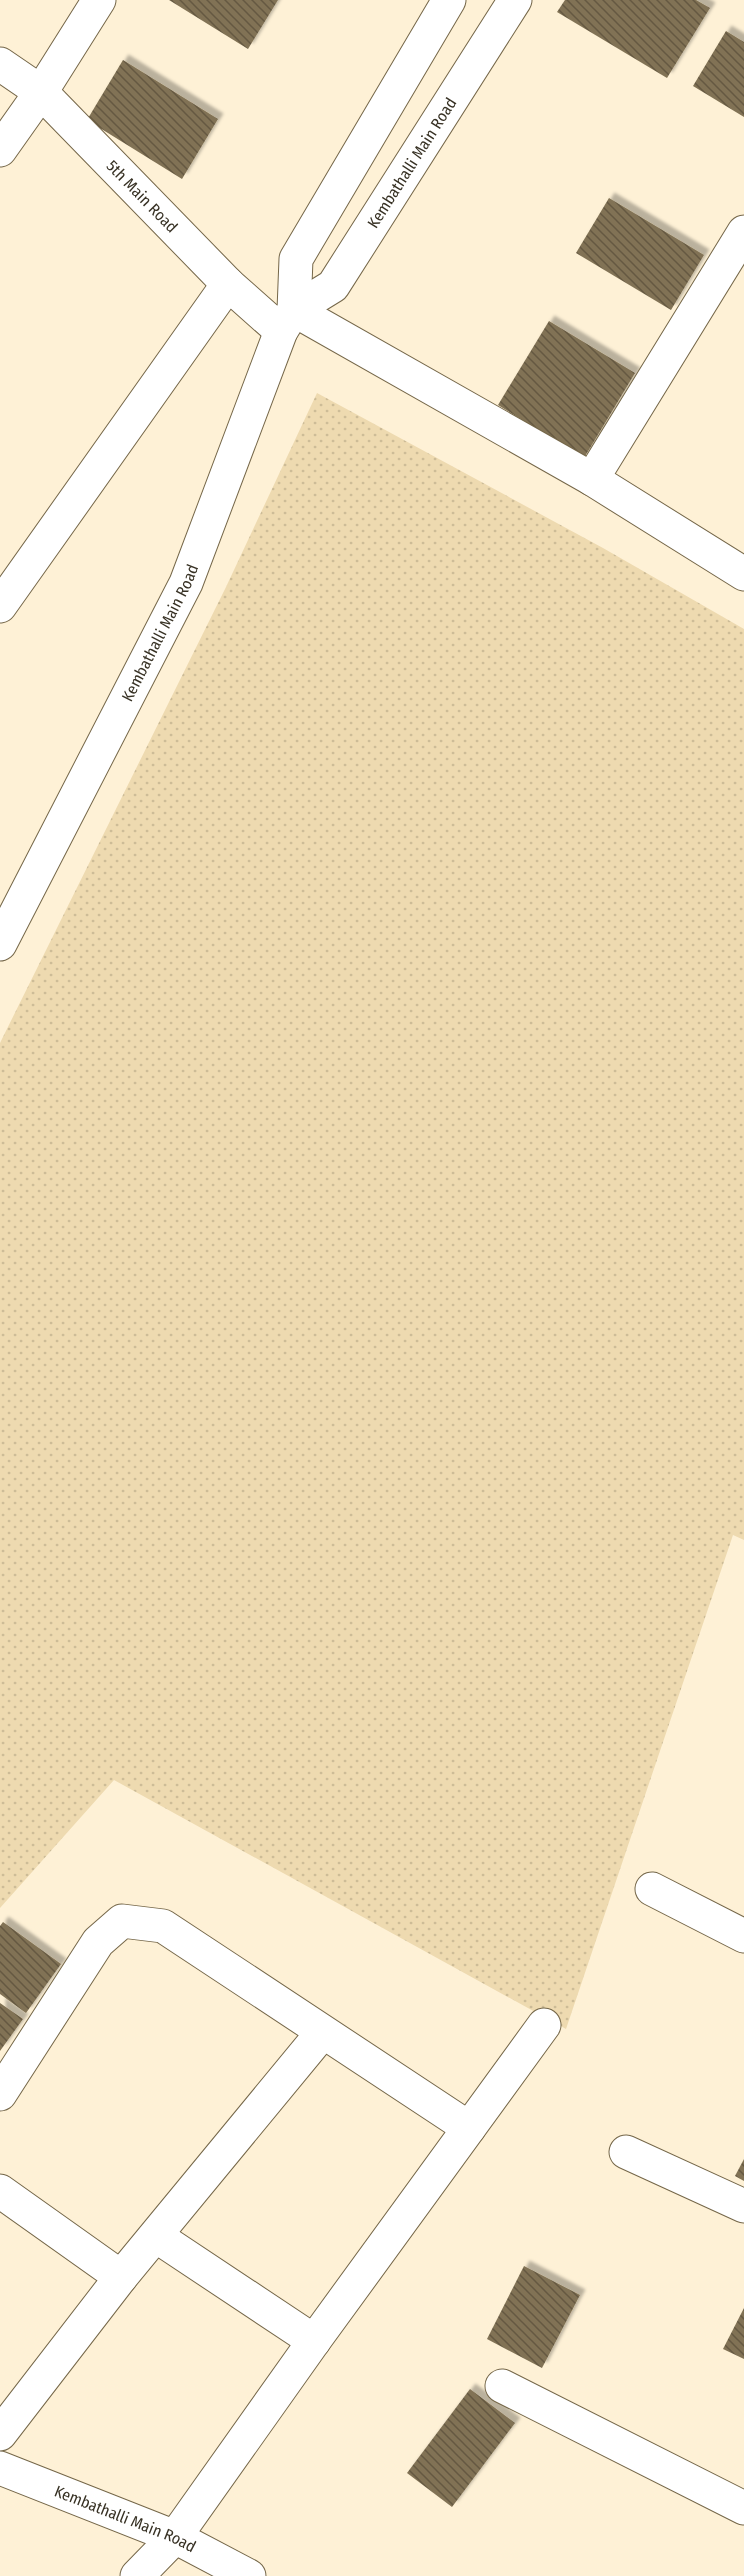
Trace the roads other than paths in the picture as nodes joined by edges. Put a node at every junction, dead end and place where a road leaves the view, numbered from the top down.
1 (99, 0) edge
2 (449, 0) edge
3 (514, 0) edge
4 (0, 64) edge
5 (41, 92) junction
6 (0, 150) edge
7 (744, 232) edge
8 (228, 284) junction
9 (288, 321) junction
10 (592, 479) junction
11 (744, 574) edge
12 (0, 606) edge
13 (0, 944) edge
14 (652, 1889) dead end
15 (744, 1936) edge
16 (544, 2025) dead end
17 (322, 2033) junction
18 (0, 2094) edge
19 (469, 2128) junction
20 (626, 2152) dead end
21 (0, 2191) edge
22 (744, 2206) edge
23 (156, 2236) junction
24 (121, 2277) junction
25 (314, 2341) junction
26 (502, 2386) dead end
27 (0, 2434) edge
28 (5, 2476) edge
29 (744, 2508) edge
30 (176, 2537) junction
31 (137, 2576) edge
32 (249, 2576) edge

1 - 5 street
2 - 9 street, Kembathalli Main Road
3 - 9 street, Kembathalli Main Road
4 - 5 street, 5th Main Road
5 - 6 street
5 - 8 street, 5th Main Road
7 - 10 street
8 - 9 street, 5th Main Road
8 - 12 street
9 - 10 street, 5th Main Road
9 - 13 street, Kembathalli Main Road
10 - 11 street, 5th Main Road
14 - 15 street
16 - 19 street
17 - 18 street
17 - 19 street
17 - 23 street
19 - 25 street
20 - 22 street
21 - 24 street
23 - 24 street
23 - 25 street
24 - 27 street
25 - 30 street
26 - 29 street
28 - 30 street, Kembathalli Main Road
30 - 31 street
30 - 32 street, Kembathalli Main Road

